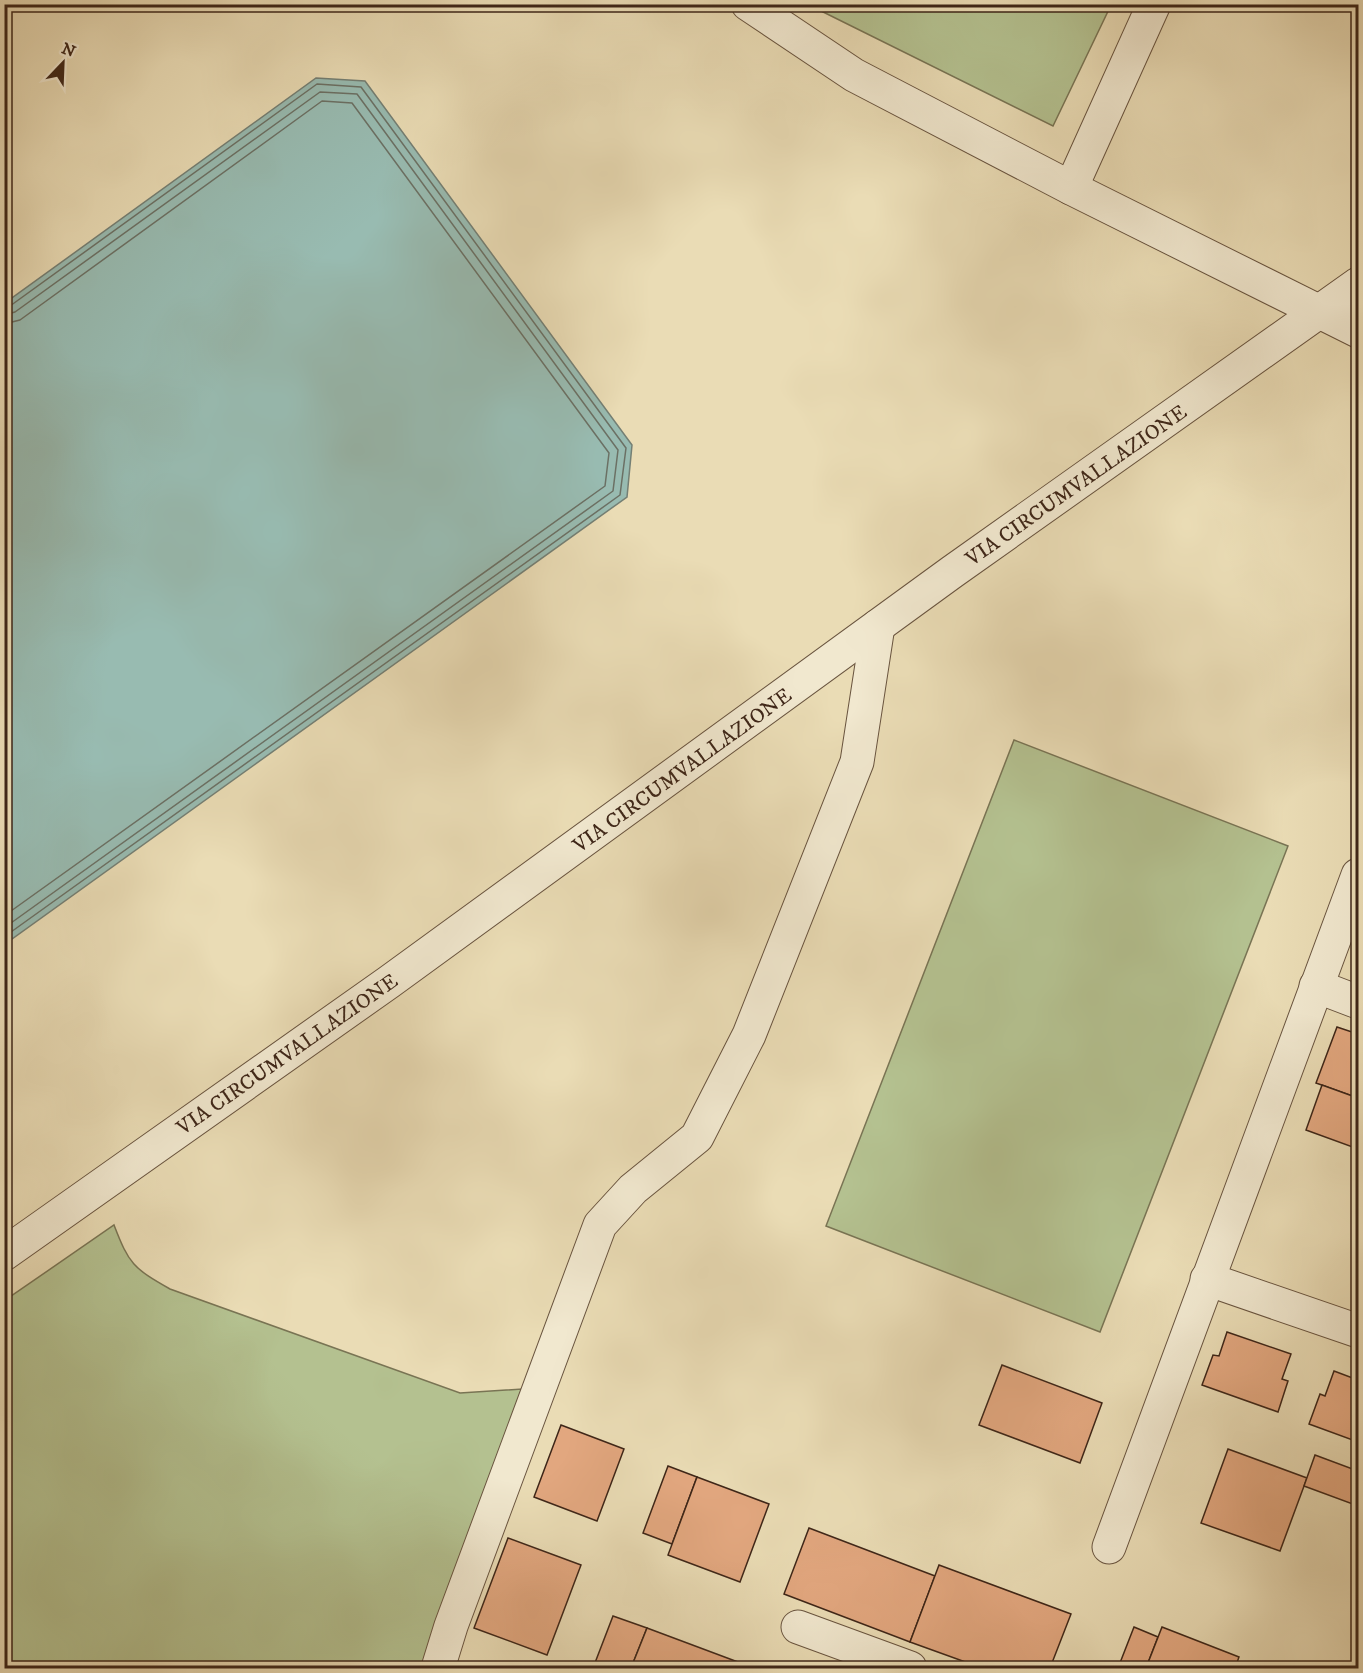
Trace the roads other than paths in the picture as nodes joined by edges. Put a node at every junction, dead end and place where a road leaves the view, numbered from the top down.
1 (748, 4) edge
2 (1154, 4) edge
3 (1071, 188) junction
4 (1359, 284) edge
5 (1322, 311) junction
6 (1359, 331) edge
7 (878, 626) junction
8 (1359, 875) edge
9 (1316, 986) junction
10 (1359, 1002) edge
11 (4, 1254) edge
12 (1207, 1280) junction
13 (1359, 1331) edge
14 (1109, 1547) dead end
15 (798, 1627) dead end
16 (438, 1668) edge
17 (910, 1668) edge

1 - 3 street
2 - 3 street
3 - 5 street
4 - 5 street, VIA CIRCUMVALLAZIONE
5 - 6 street
5 - 7 street, VIA CIRCUMVALLAZIONE
7 - 11 street, VIA CIRCUMVALLAZIONE
7 - 16 street
8 - 9 street
9 - 10 street
9 - 12 street
12 - 13 street
12 - 14 street
15 - 17 street

